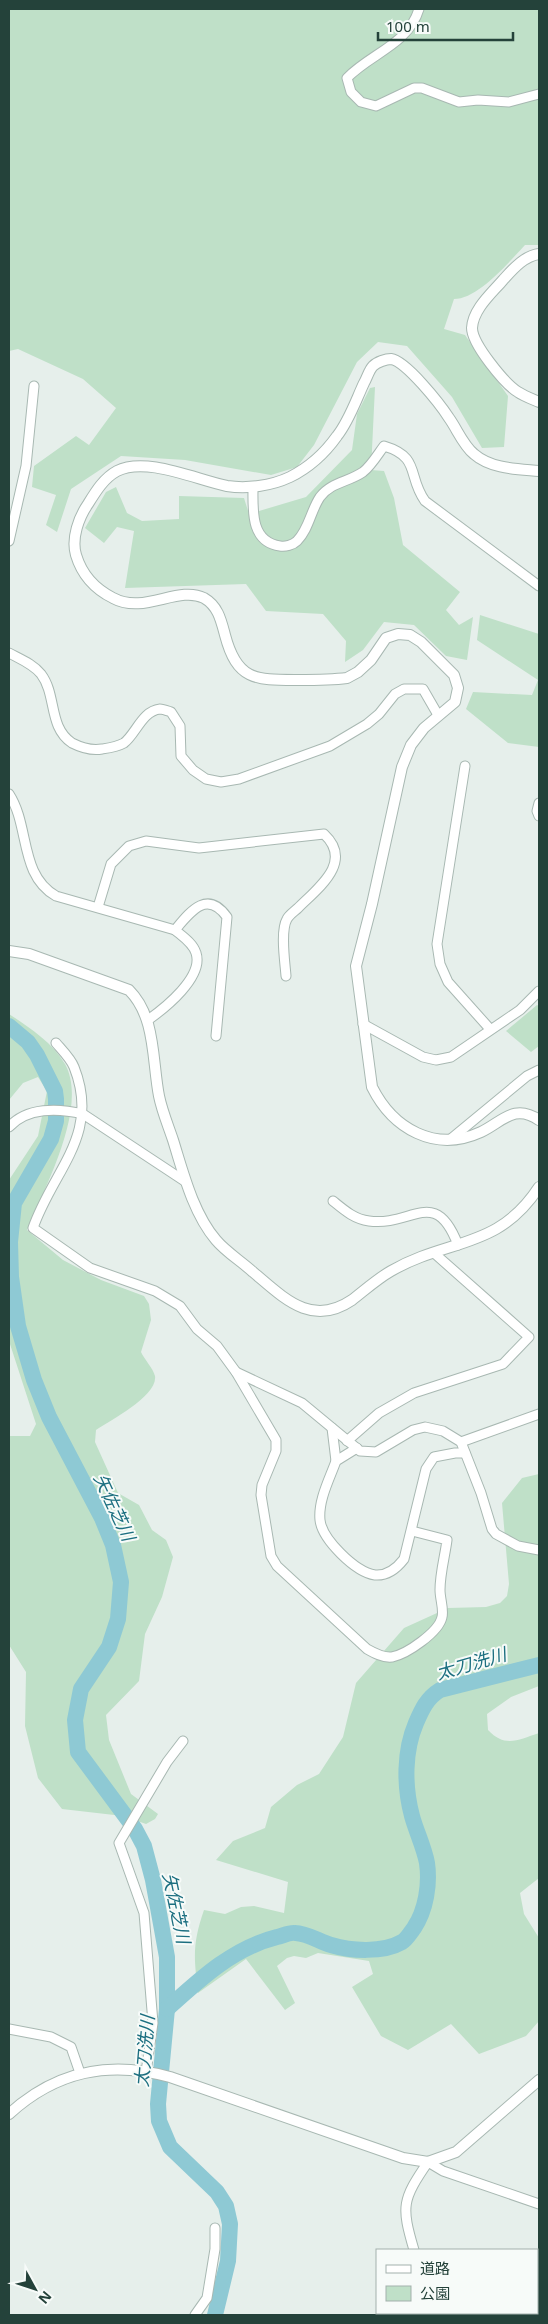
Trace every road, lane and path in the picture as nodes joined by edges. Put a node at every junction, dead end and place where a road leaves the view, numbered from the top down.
1 (419, 9) edge
2 (539, 94) edge
3 (539, 254) edge
4 (34, 386) dead end
5 (539, 402) edge
6 (539, 472) edge
7 (252, 487) junction
8 (9, 541) edge
9 (539, 586) edge
10 (9, 653) edge
11 (438, 715) junction
12 (465, 766) dead end
13 (9, 794) edge
14 (539, 803) edge
15 (539, 816) edge
16 (98, 907) junction
17 (175, 930) junction
18 (9, 951) edge
19 (286, 976) dead end
20 (539, 991) edge
21 (148, 1020) junction
22 (363, 1024) junction
23 (490, 1028) junction
24 (216, 1036) dead end
25 (56, 1043) dead end
26 (539, 1070) edge
27 (83, 1114) junction
28 (539, 1120) edge
29 (9, 1127) edge
30 (452, 1138) junction
31 (186, 1182) junction
32 (539, 1187) edge
33 (333, 1201) dead end
34 (458, 1245) junction
35 (434, 1253) junction
36 (236, 1372) junction
37 (539, 1414) edge
38 (332, 1428) junction
39 (347, 1440) junction
40 (461, 1442) junction
41 (357, 1448) junction
42 (465, 1453) junction
43 (336, 1460) junction
44 (412, 1531) junction
45 (539, 1550) edge
46 (183, 1741) dead end
47 (9, 2029) edge
48 (149, 2072) junction
49 (80, 2073) junction
50 (539, 2080) edge
51 (9, 2114) edge
52 (428, 2162) junction
53 (539, 2204) edge
54 (215, 2228) dead end
55 (414, 2249) edge
56 (195, 2315) edge

1 - 2 street
3 - 5 street
4 - 8 street
6 - 7 street
7 - 9 street
7 - 11 street
10 - 11 street
11 - 22 street
12 - 23 street
13 - 16 street
14 - 15 street
16 - 17 street
16 - 19 street
17 - 21 street
17 - 24 street
18 - 21 street
20 - 23 street
21 - 31 street
22 - 23 street
22 - 30 street
25 - 27 street
26 - 30 street
27 - 29 street
27 - 31 street
27 - 36 street
28 - 30 street
31 - 35 street
32 - 34 street
33 - 34 street
34 - 35 street
35 - 39 street
36 - 38 street
36 - 44 street
37 - 40 street
38 - 39 street
38 - 43 street
39 - 41 street
40 - 41 street
40 - 42 street
41 - 43 street
42 - 44 street
42 - 45 street
43 - 44 street
46 - 48 street
47 - 49 street
48 - 49 street
48 - 52 street
49 - 51 street
50 - 52 street
52 - 53 street
52 - 55 street
54 - 56 street

